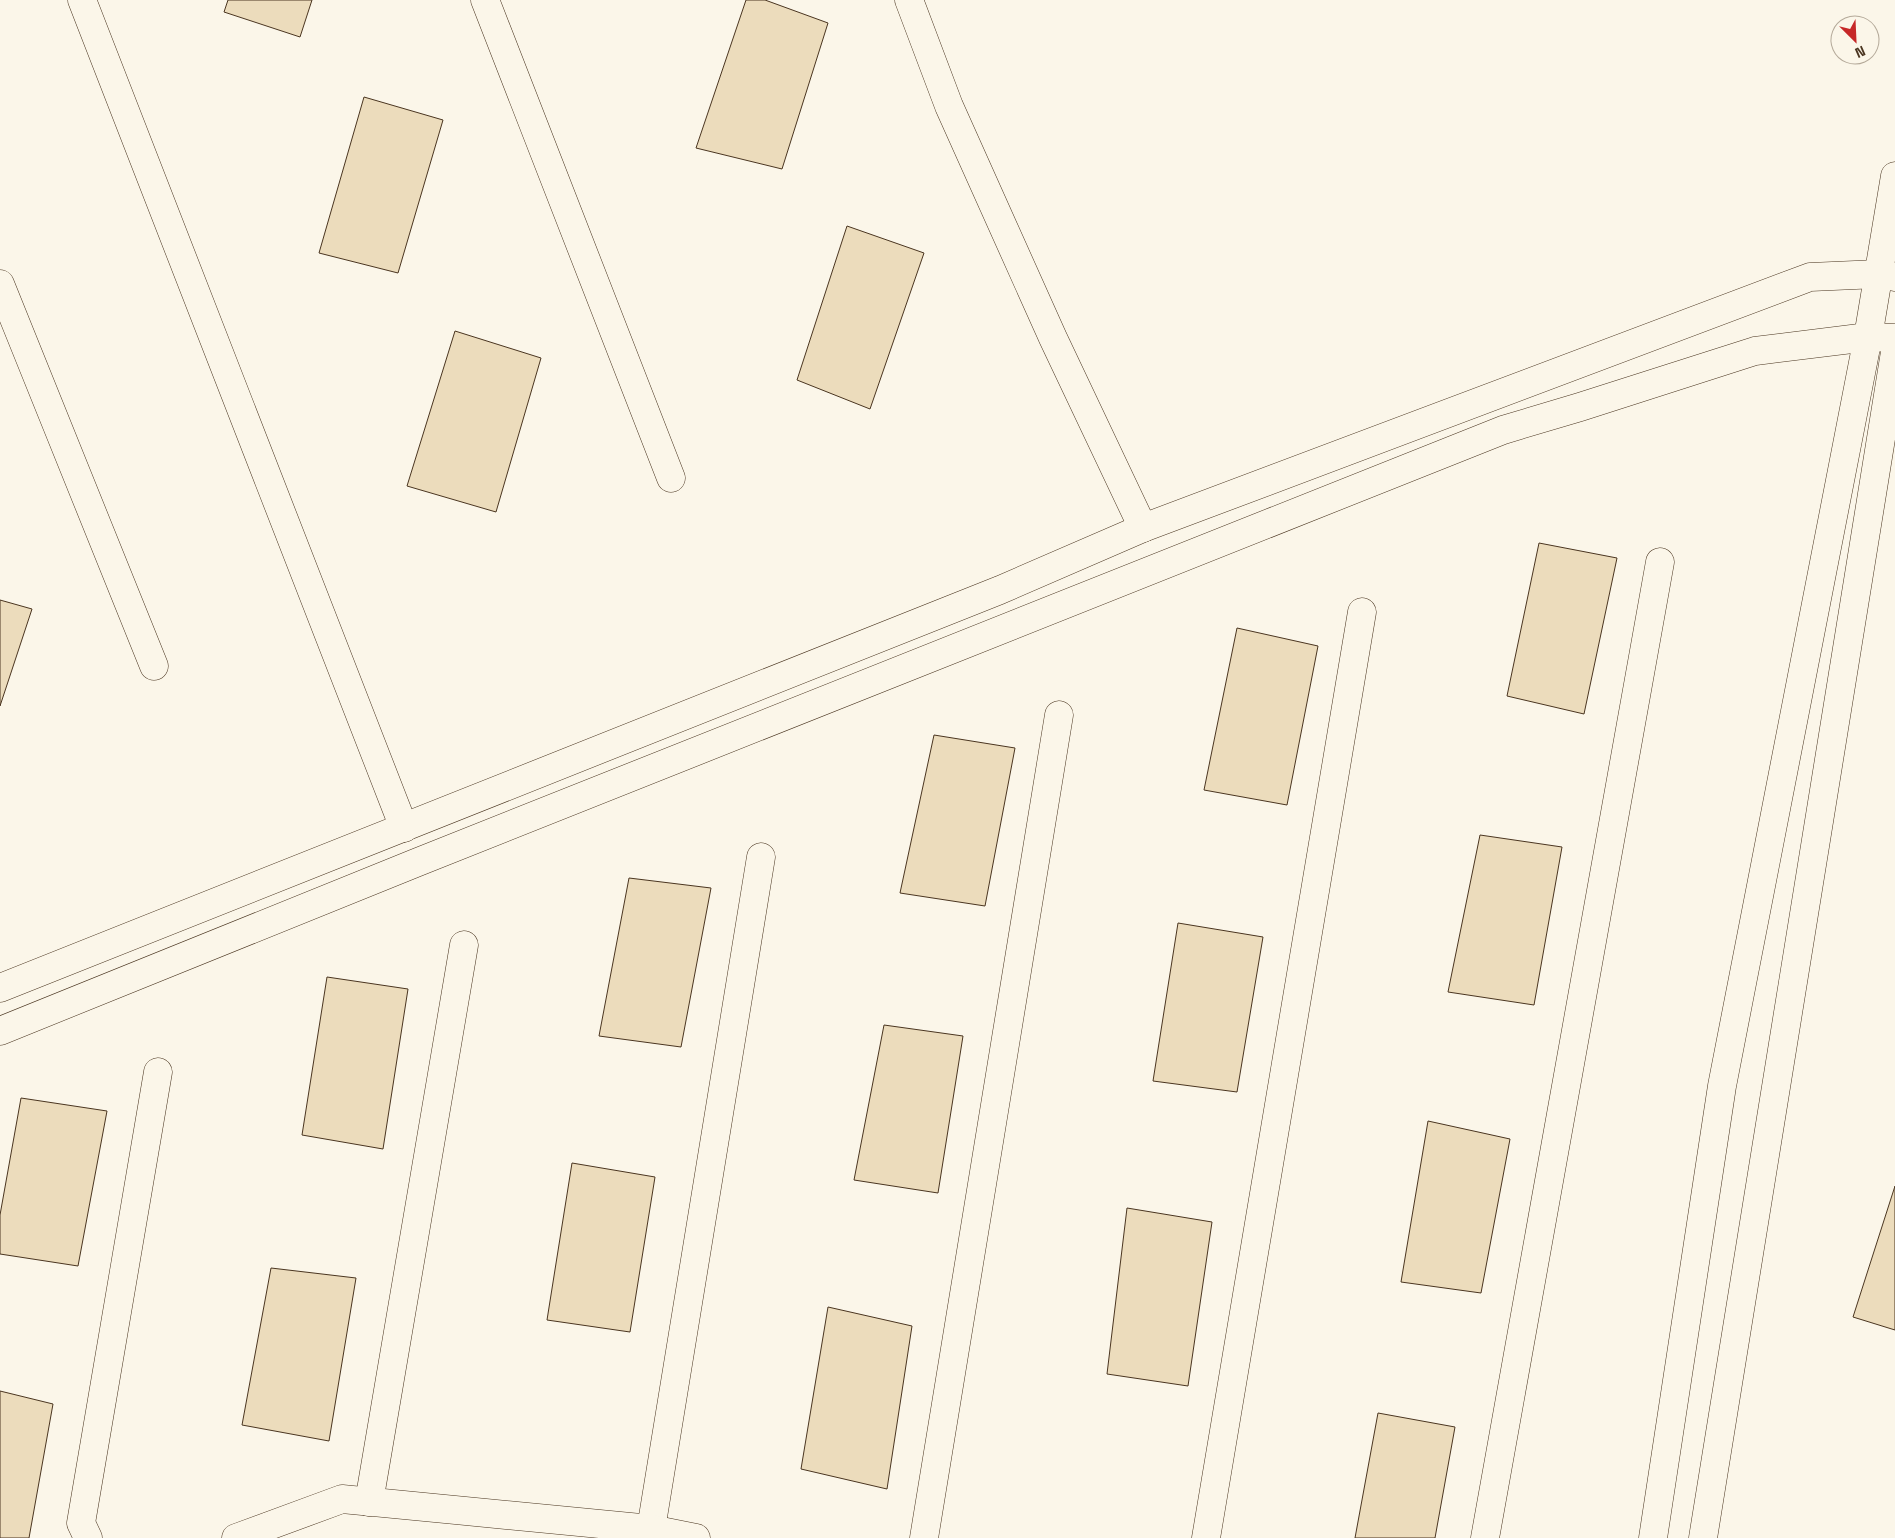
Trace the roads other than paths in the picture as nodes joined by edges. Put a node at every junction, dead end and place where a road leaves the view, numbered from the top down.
1 (82, 0) edge
2 (486, 0) edge
3 (909, 0) edge
4 (1895, 176) edge
5 (1887, 276) edge
6 (0, 284) edge
7 (1868, 337) junction
8 (1895, 338) edge
9 (1895, 352) edge
10 (671, 478) dead end
11 (1143, 528) junction
12 (1660, 562) dead end
13 (1362, 612) dead end
14 (154, 666) dead end
15 (1059, 715) dead end
16 (404, 828) junction
17 (761, 857) dead end
18 (464, 945) dead end
19 (0, 988) edge
20 (0, 1031) edge
21 (158, 1072) dead end
22 (369, 1502) junction
23 (651, 1529) junction
24 (88, 1538) edge
25 (236, 1538) edge
26 (696, 1538) edge
27 (924, 1538) edge
28 (1206, 1538) edge
29 (1485, 1538) edge
30 (1653, 1538) edge
31 (1703, 1538) edge

1 - 16 street
2 - 10 street
3 - 11 street
4 - 5 street
5 - 7 street
5 - 11 street
6 - 14 street
7 - 8 street
7 - 20 street
7 - 30 street
9 - 31 street
11 - 16 street
12 - 29 street
13 - 28 street
15 - 27 street
16 - 19 street
17 - 23 street
18 - 22 street
21 - 24 street
22 - 23 street
22 - 25 street
23 - 26 street

